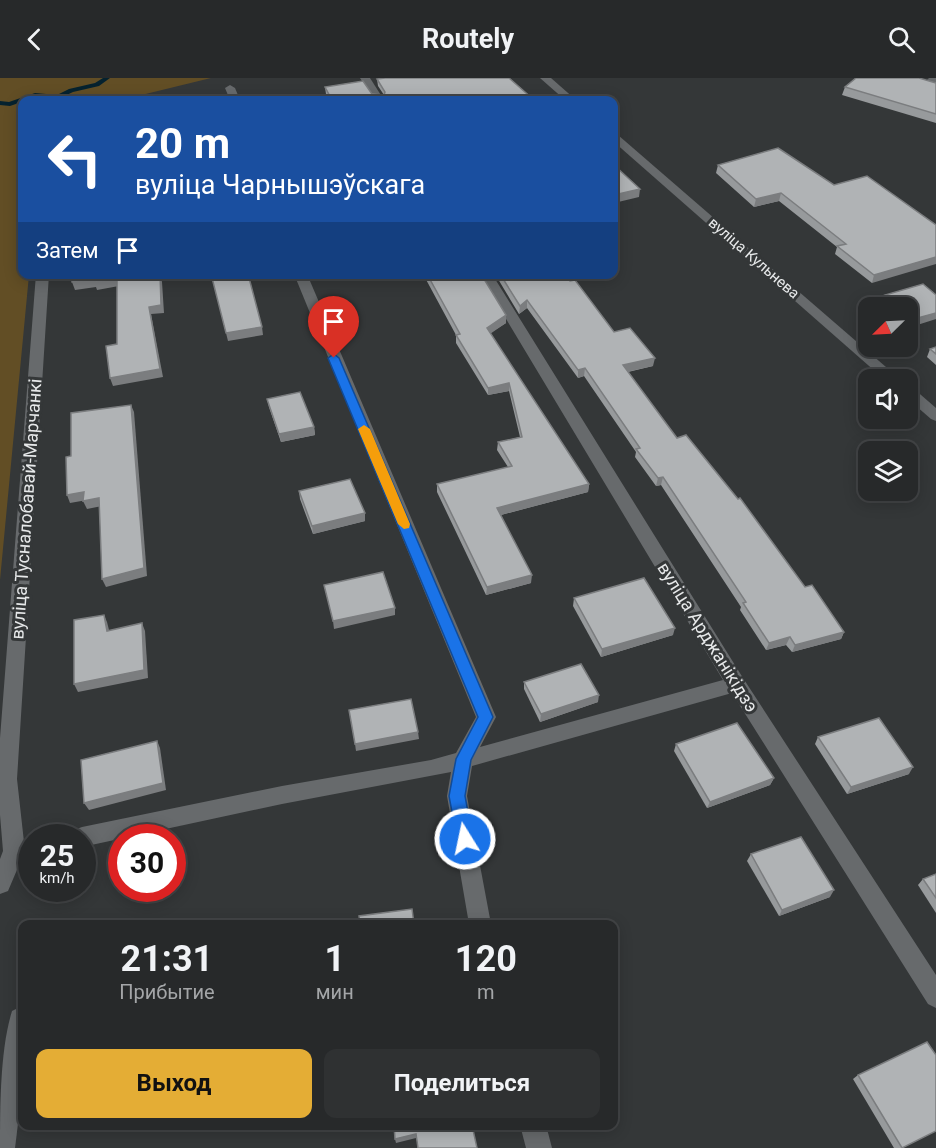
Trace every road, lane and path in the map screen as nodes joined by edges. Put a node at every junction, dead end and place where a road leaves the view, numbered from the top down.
1 (365, 78) edge
2 (545, 78) edge
3 (230, 88) dead end
4 (233, 96) edge
5 (376, 96) edge
6 (567, 96) edge
7 (618, 140) edge
8 (43, 279) edge
9 (302, 279) edge
10 (488, 279) edge
11 (881, 369) edge
12 (918, 400) edge
13 (936, 416) edge
14 (736, 684) junction
15 (463, 759) junction
16 (18, 828) edge
17 (96, 834) edge
18 (18, 857) edge
19 (0, 884) edge
20 (479, 920) edge
21 (936, 996) edge
22 (18, 1033) edge
23 (534, 1130) edge
24 (2, 1148) edge
25 (539, 1148) edge

1 - 5 street
2 - 6 street
3 - 4 street
7 - 11 street, вуліца Кульнева
8 - 16 street, вуліца Тусналобавай-Марчанкі
9 - 15 street
10 - 14 street, вуліца Арджанікідзэ
12 - 13 street
14 - 15 street
14 - 21 street, вуліца Арджанікідзэ
15 - 17 street
15 - 20 street
18 - 19 street, вуліца Тусналобавай-Марчанкі
22 - 24 street
23 - 25 street

